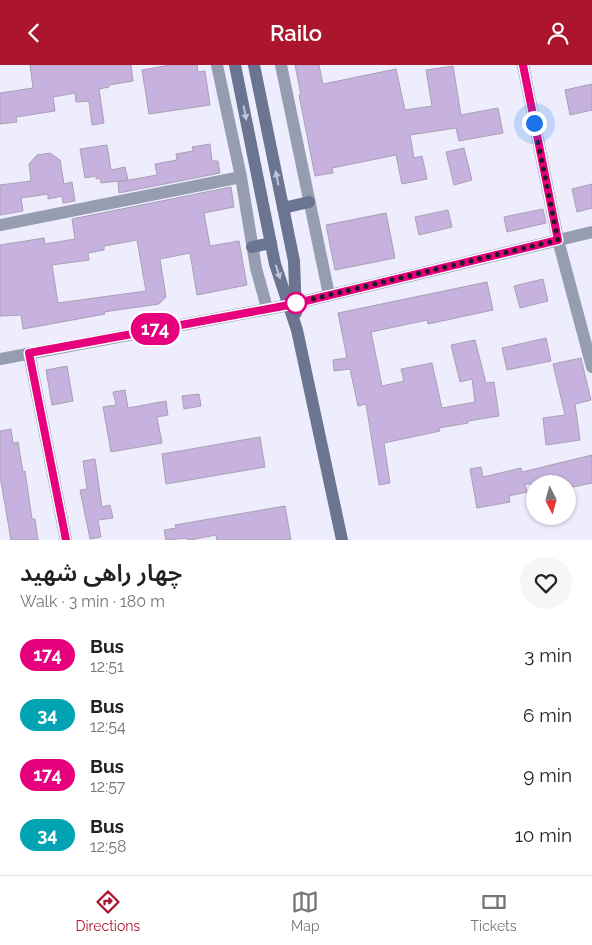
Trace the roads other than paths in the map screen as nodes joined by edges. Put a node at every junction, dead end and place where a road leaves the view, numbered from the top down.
1 (217, 65) edge
2 (236, 65) edge
3 (254, 65) edge
4 (281, 65) edge
5 (523, 65) edge
6 (241, 177) junction
7 (309, 202) junction
8 (283, 208) junction
9 (0, 225) edge
10 (592, 232) edge
11 (558, 240) junction
12 (271, 243) junction
13 (252, 247) junction
14 (329, 295) junction
15 (292, 304) junction
16 (266, 308) junction
17 (29, 353) junction
18 (0, 359) edge
19 (592, 367) edge
20 (66, 540) edge
21 (342, 540) edge

1 - 6 street
2 -> 12 main road
8 -> 3 main road
4 - 7 street
5 - 11 street
6 - 9 street
6 - 13 street
7 - 8 main road
7 - 14 street
8 - 15 main road
10 - 11 street
11 - 14 street
11 - 19 street
12 - 13 main road
12 -> 15 main road
13 - 16 street
14 - 15 street
15 - 16 street
15 - 21 main road
16 - 17 street
17 - 18 street
17 - 20 street

